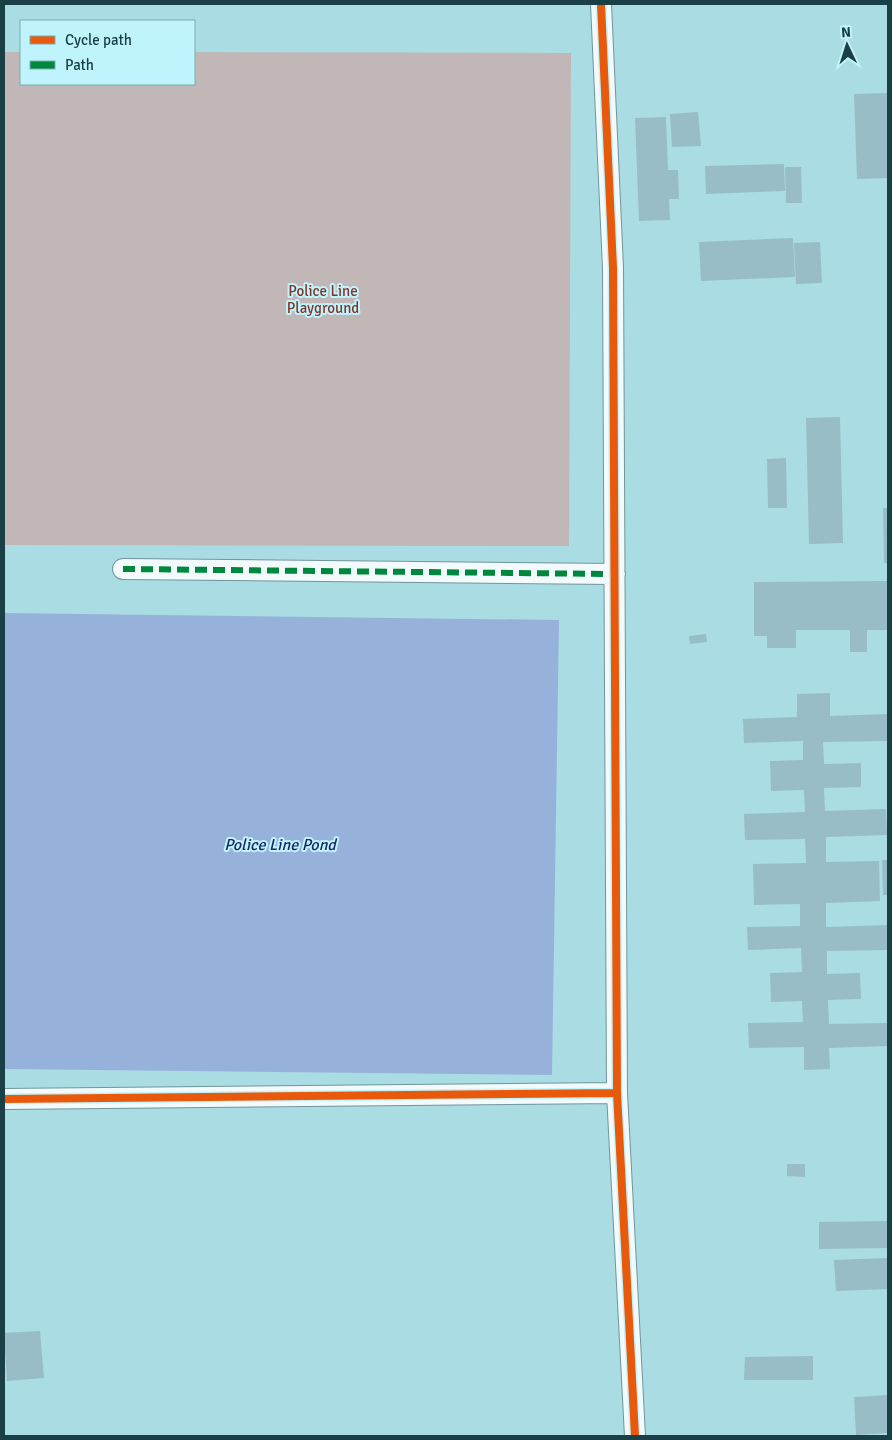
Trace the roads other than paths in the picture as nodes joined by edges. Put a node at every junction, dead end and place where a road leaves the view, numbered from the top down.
1 (601, 4) edge
2 (123, 568) dead end
3 (614, 574) junction
4 (617, 1093) junction
5 (4, 1099) edge
6 (635, 1436) edge

1 - 3 street
2 - 3 street
3 - 4 street
4 - 5 street
4 - 6 street

